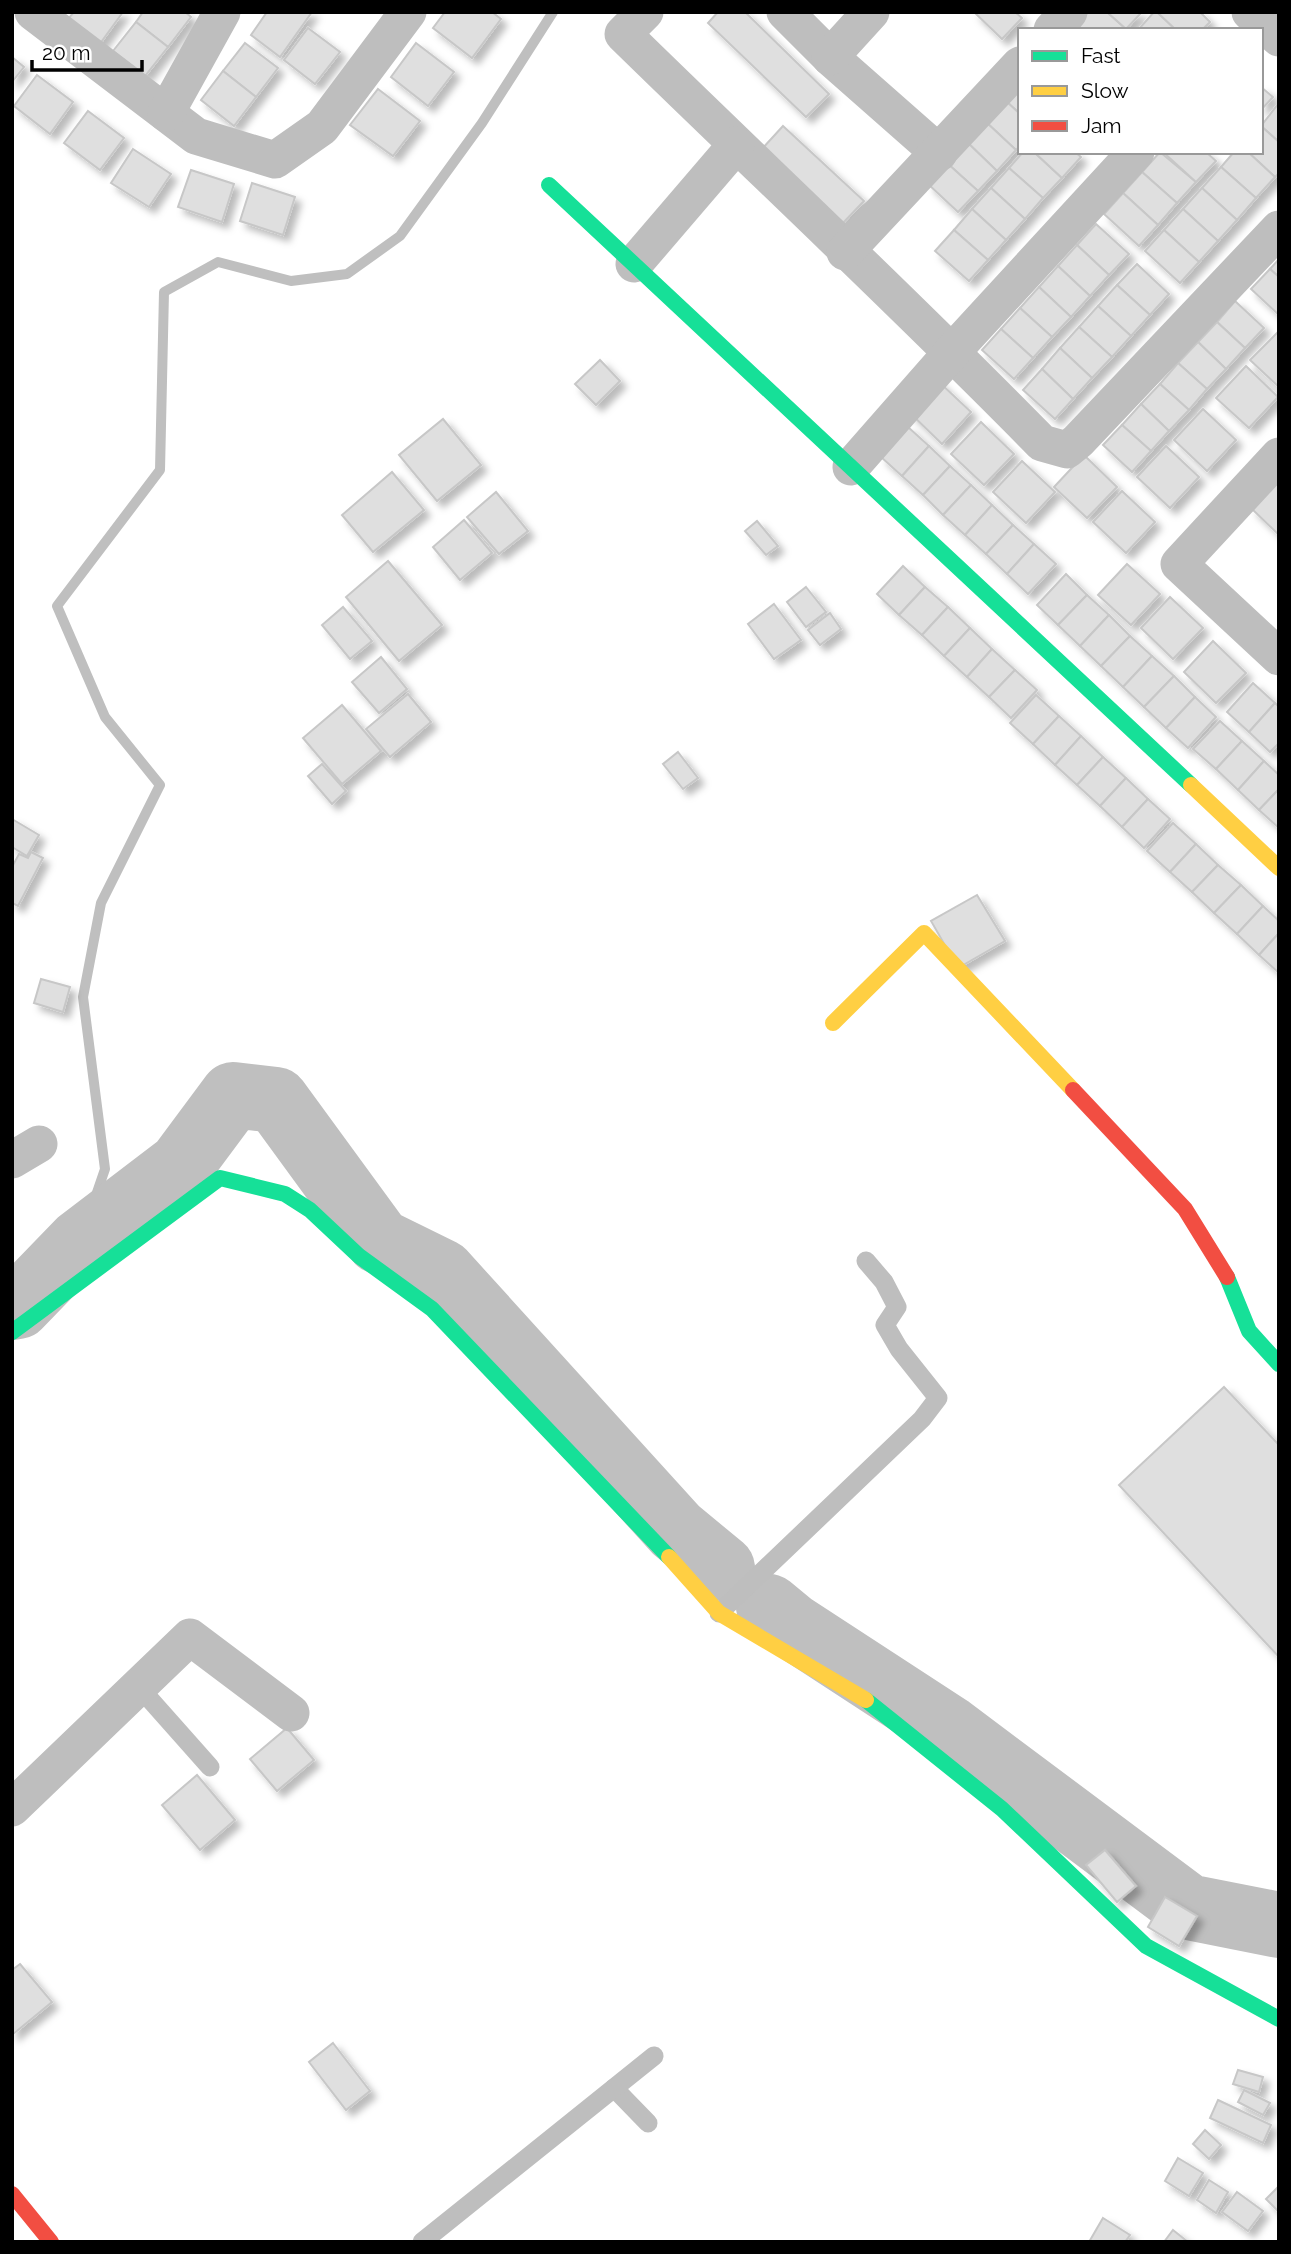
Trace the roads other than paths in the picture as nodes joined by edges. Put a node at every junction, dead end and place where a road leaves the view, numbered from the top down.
1 (33, 12) edge
2 (222, 12) edge
3 (408, 12) edge
4 (645, 12) edge
5 (785, 12) edge
6 (871, 12) edge
7 (1069, 12) edge
8 (1054, 28) edge
9 (830, 57) junction
10 (1018, 67) edge
11 (166, 113) junction
12 (736, 145) junction
13 (939, 153) junction
14 (1134, 154) edge
15 (549, 185) dead end
16 (1279, 229) edge
17 (845, 252) junction
18 (634, 264) junction
19 (952, 352) junction
20 (1279, 456) edge
21 (851, 467) junction
22 (1279, 657) edge
23 (1279, 868) edge
24 (834, 1023) dead end
25 (12, 1129) edge
26 (12, 1160) edge
27 (866, 1261) dead end
28 (12, 1332) edge
29 (1279, 1364) edge
30 (719, 1613) junction
31 (139, 1686) junction
32 (292, 1713) dead end
33 (210, 1767) dead end
34 (12, 1808) edge
35 (1279, 2019) edge
36 (654, 2056) dead end
37 (614, 2088) junction
38 (648, 2123) dead end
39 (12, 2194) edge
40 (51, 2242) edge
41 (422, 2242) edge

1 - 11 street
2 - 11 street
3 - 11 street
4 - 12 street
5 - 9 street
6 - 9 street
7 - 8 street
9 - 13 street
10 - 13 street
12 - 17 street
12 - 18 street
13 - 17 street
14 - 19 street
15 - 18 street
16 - 19 street
17 - 19 street
18 - 21 street
19 - 21 street
20 - 22 street
21 - 23 street
24 - 29 street
25 - 26 street
27 - 30 lane
28 - 30 street
30 - 35 street
31 - 32 street
31 - 33 lane
31 - 34 street
36 - 37 lane
37 - 38 lane
37 - 41 lane
39 - 40 street

